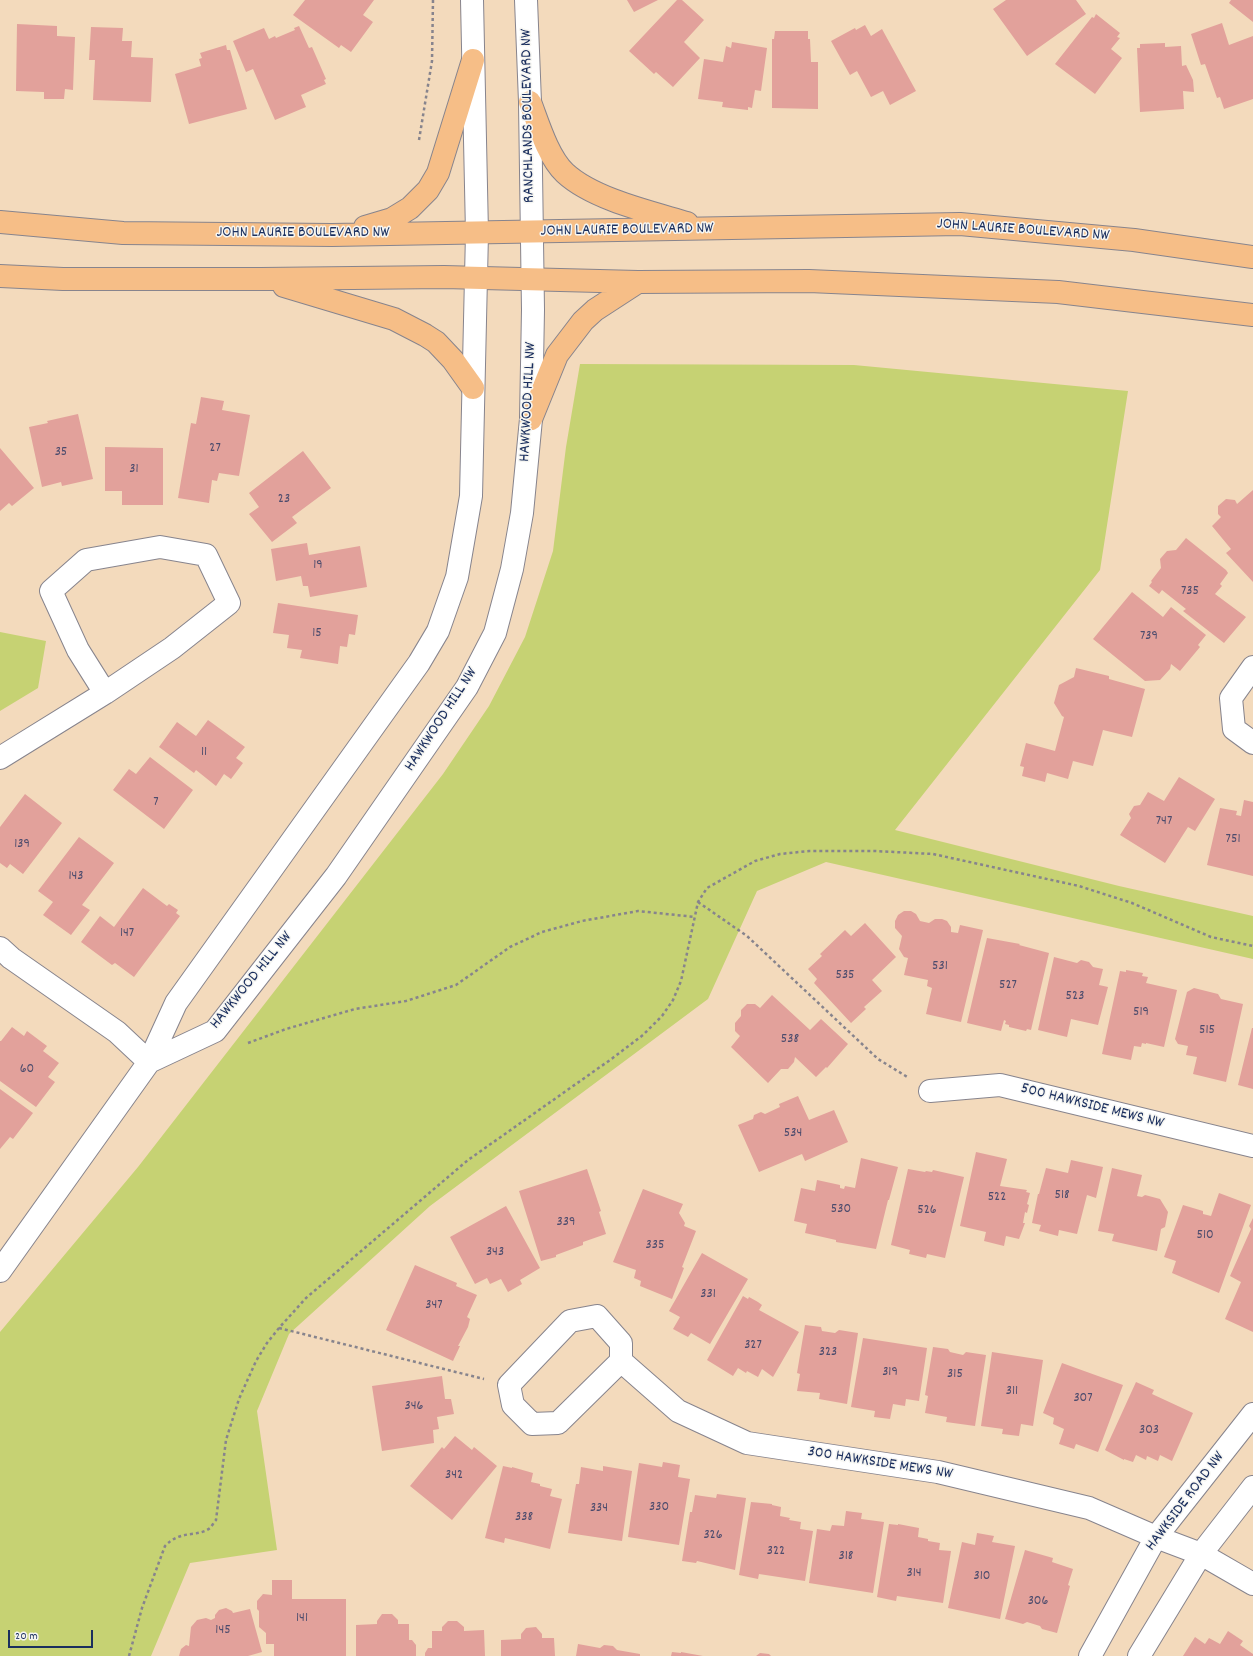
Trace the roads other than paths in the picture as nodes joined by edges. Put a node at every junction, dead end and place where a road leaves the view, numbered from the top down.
1 (472, 0) edge
2 (526, 0) edge
3 (473, 60) junction
4 (530, 102) junction
5 (0, 222) edge
6 (711, 229) junction
7 (477, 233) junction
8 (531, 233) junction
9 (332, 235) junction
10 (1253, 257) edge
11 (0, 276) edge
12 (476, 278) junction
13 (261, 279) junction
14 (532, 280) junction
15 (638, 282) junction
16 (1253, 316) edge
17 (473, 388) junction
18 (531, 420) junction
19 (1253, 667) edge
20 (105, 693) junction
21 (1253, 744) edge
22 (0, 758) edge
23 (0, 948) edge
24 (149, 1062) junction
25 (930, 1091) road end
26 (1253, 1146) edge
27 (0, 1271) edge
28 (621, 1361) junction
29 (1253, 1414) edge
30 (1253, 1487) edge
31 (1156, 1537) junction
32 (1201, 1554) junction
33 (1253, 1584) edge
34 (1090, 1656) edge
35 (1139, 1656) edge

1 - 3 street
2 - 4 street, RANCHLANDS BOULEVARD NW
3 - 7 street
3 - 9 main road
4 - 6 main road
4 - 8 street, RANCHLANDS BOULEVARD NW
5 - 9 main road, JOHN LAURIE BOULEVARD NW
6 - 8 main road, JOHN LAURIE BOULEVARD NW
6 - 10 main road, JOHN LAURIE BOULEVARD NW
7 - 8 main road, JOHN LAURIE BOULEVARD NW
7 - 9 main road, JOHN LAURIE BOULEVARD NW
7 - 12 street
8 - 14 street, RANCHLANDS BOULEVARD NW
11 - 13 main road
12 - 13 main road
12 - 14 main road
12 - 17 street, HAWKWOOD HILL NW
13 - 17 main road
14 - 15 main road
14 - 18 street, HAWKWOOD HILL NW
15 - 16 main road
15 - 18 main road
17 - 24 street, HAWKWOOD HILL NW
18 - 24 street, HAWKWOOD HILL NW
19 - 21 street
20 - 20 street
20 - 22 street
23 - 24 street
24 - 27 street, HAWKWOOD HILL NW
25 - 26 street, 500 HAWKSIDE MEWS NW
28 - 28 street
28 - 31 street, 300 HAWKSIDE MEWS NW
29 - 31 street, HAWKSIDE ROAD NW
30 - 32 street
31 - 32 street, 300 HAWKSIDE MEWS NW
31 - 34 street, HAWKSIDE ROAD NW
32 - 33 street, 300 HAWKSIDE MEWS NW
32 - 35 street

